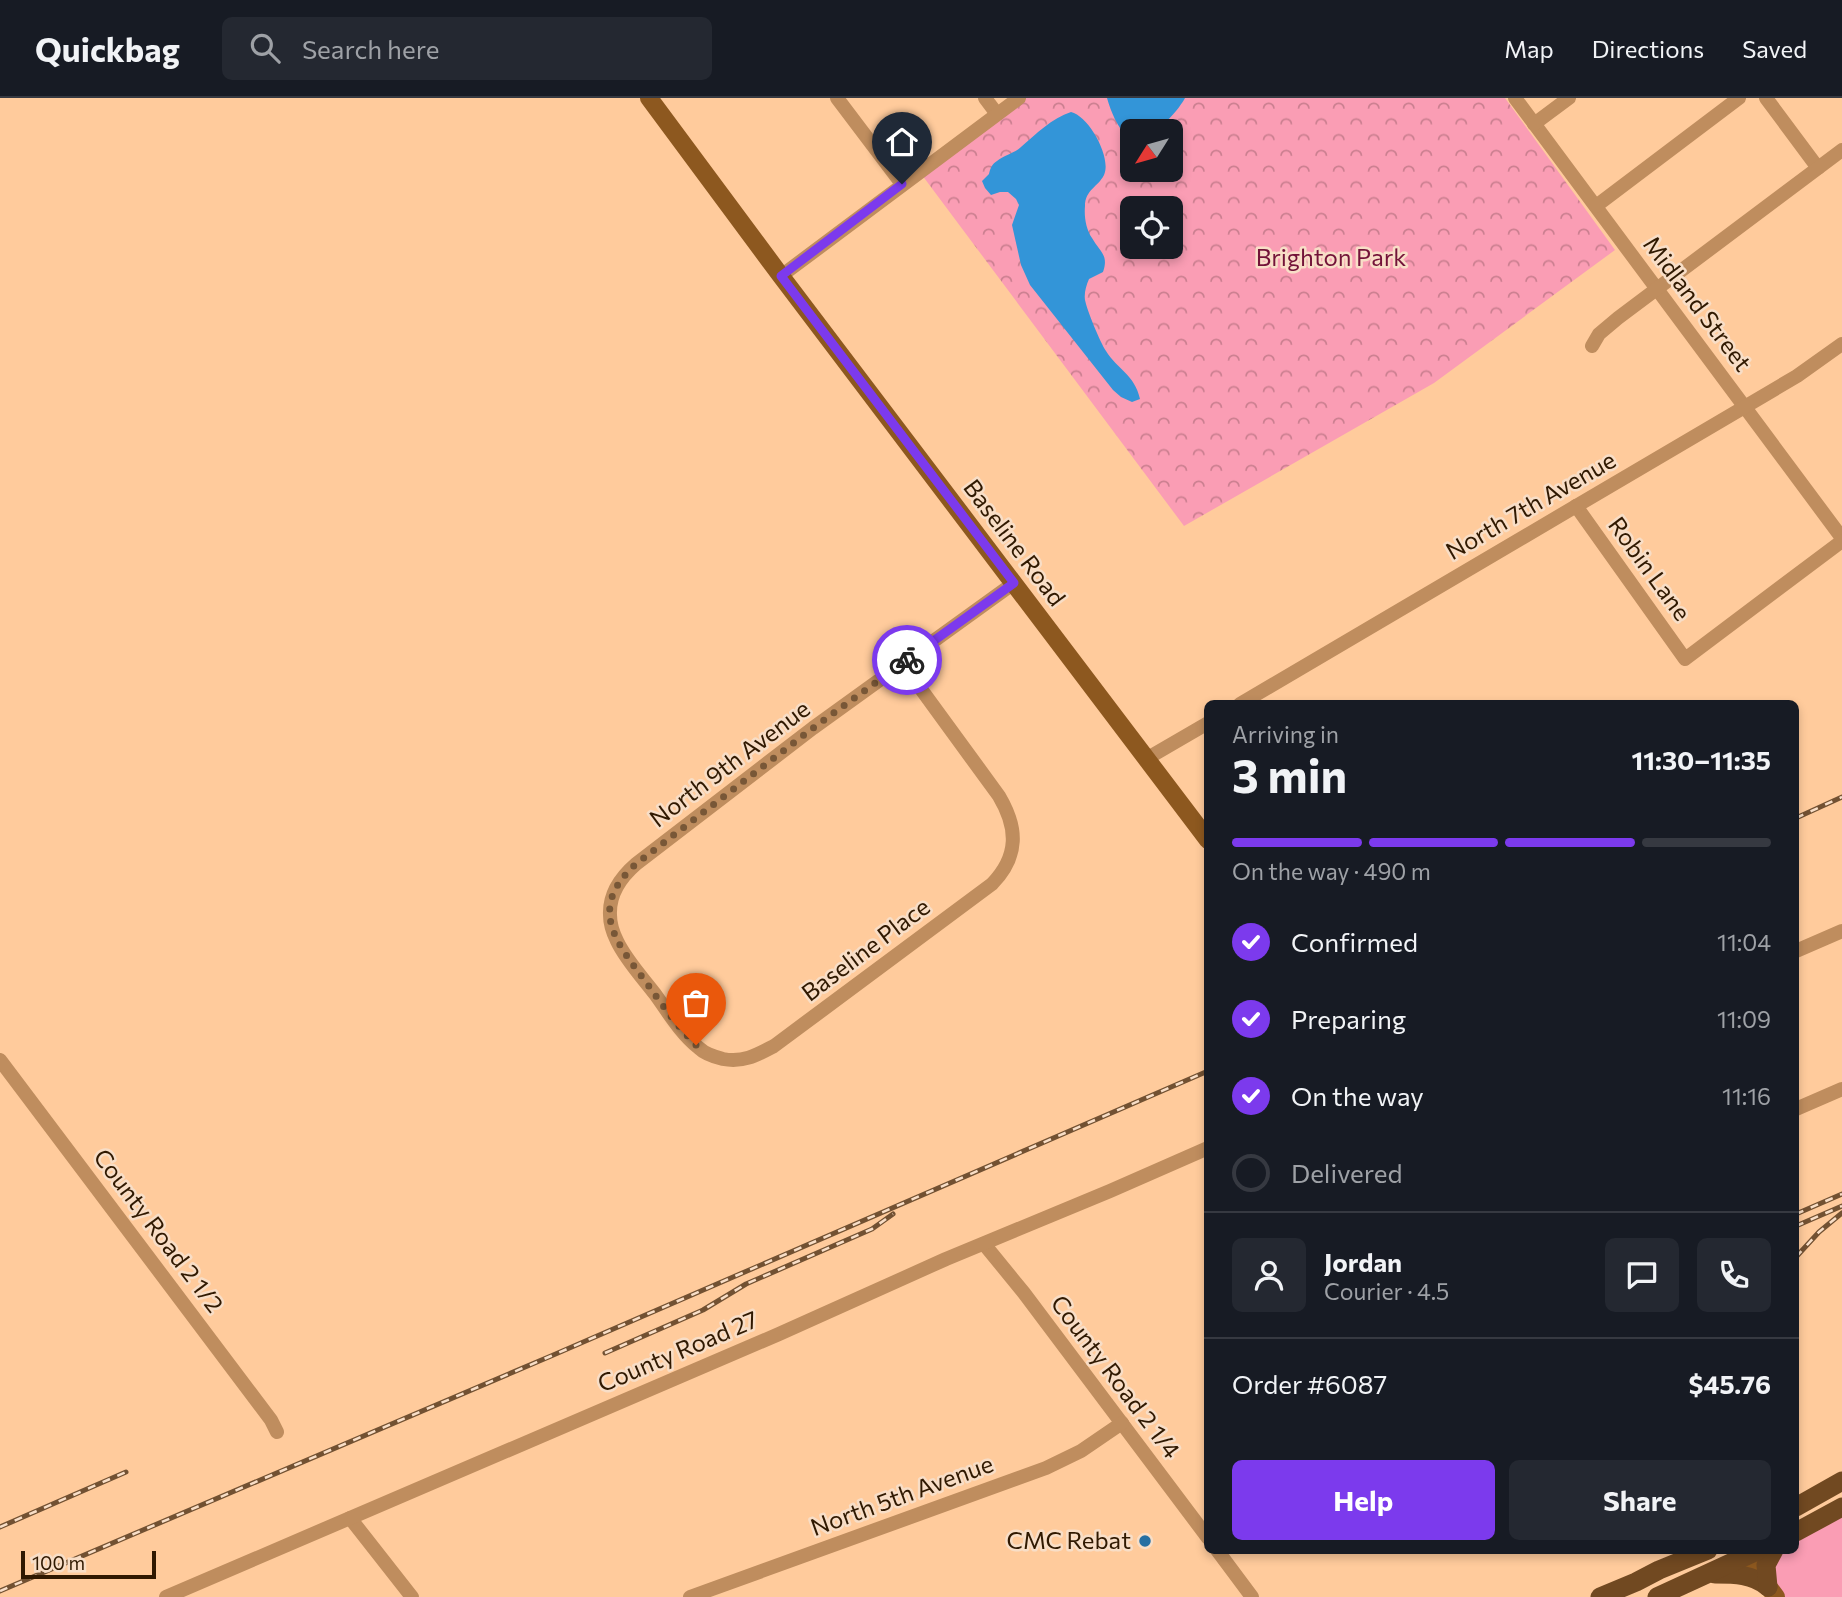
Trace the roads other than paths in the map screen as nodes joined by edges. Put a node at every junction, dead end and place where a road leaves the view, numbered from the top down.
1 (649, 98) edge
2 (837, 98) edge
3 (985, 98) edge
4 (1019, 98) edge
5 (1515, 98) edge
6 (1569, 98) edge
7 (1739, 98) edge
8 (1766, 98) edge
9 (997, 114) junction
10 (1534, 124) junction
11 (1842, 150) edge
12 (1818, 168) junction
13 (902, 184) junction
14 (1596, 206) junction
15 (781, 276) junction
16 (1657, 289) junction
17 (1842, 344) edge
18 (1592, 346) dead end
19 (1745, 407) junction
20 (1576, 506) junction
21 (1842, 540) edge
22 (1014, 583) junction
23 (902, 663) junction
24 (1247, 700) edge
25 (1204, 725) edge
26 (1146, 759) junction
27 (1204, 835) edge
28 (615, 888) joint
29 (1842, 931) edge
30 (1799, 950) edge
31 (0, 1060) edge
32 (1842, 1089) edge
33 (1799, 1108) edge
34 (1204, 1150) edge
35 (984, 1244) junction
36 (1122, 1423) junction
37 (277, 1432) dead end
38 (1842, 1481) edge
39 (1799, 1505) edge
40 (1842, 1507) edge
41 (351, 1518) junction
42 (1799, 1530) edge
43 (1204, 1533) edge
44 (1220, 1554) edge
45 (1681, 1554) edge
46 (1698, 1554) edge
47 (1747, 1554) edge
48 (1750, 1554) edge
49 (1771, 1554) edge
50 (1659, 1570) junction
51 (1707, 1575) junction
52 (1772, 1592) edge
53 (166, 1597) edge
54 (412, 1597) edge
55 (690, 1597) edge
56 (1252, 1597) edge
57 (1600, 1597) edge
58 (1657, 1597) edge

1 - 15 main road, Baseline Road
2 - 13 street
3 - 9 street
4 - 9 street
5 - 10 street, Midland Street
6 - 10 street
7 - 14 street
8 - 12 street
9 - 13 street
10 - 14 street, Midland Street
11 - 12 street
12 - 16 street
13 - 15 street
14 - 16 street, Midland Street
15 - 22 main road, Baseline Road
16 - 18 street
16 - 19 street, Midland Street
17 - 19 street, North 7th Avenue
19 - 20 street, North 7th Avenue
19 - 21 street, Midland Street
20 - 21 street, Robin Lane
20 - 24 street, North 7th Avenue
22 - 23 street, North 9th Avenue
22 - 26 main road, Baseline Road
23 - 28 street, North 9th Avenue
23 - 28 street, Baseline Place
25 - 26 street
26 - 27 main road, Baseline Road
29 - 30 street
31 - 37 street, County Road 2 1/2
32 - 33 street
34 - 35 street, County Road 27
35 - 36 street, County Road 2 1/4
35 - 41 street, County Road 27
36 - 43 street, County Road 2 1/4
36 - 55 street, North 5th Avenue
38 - 39 highway
40 - 42 highway
41 - 53 street, County Road 27
41 - 54 street
44 - 56 street
45 - 50 highway
46 - 50 highway
47 - 51 highway
48 - 52 main road
49 - 52 highway
50 - 57 highway
51 - 52 highway
51 - 58 highway

